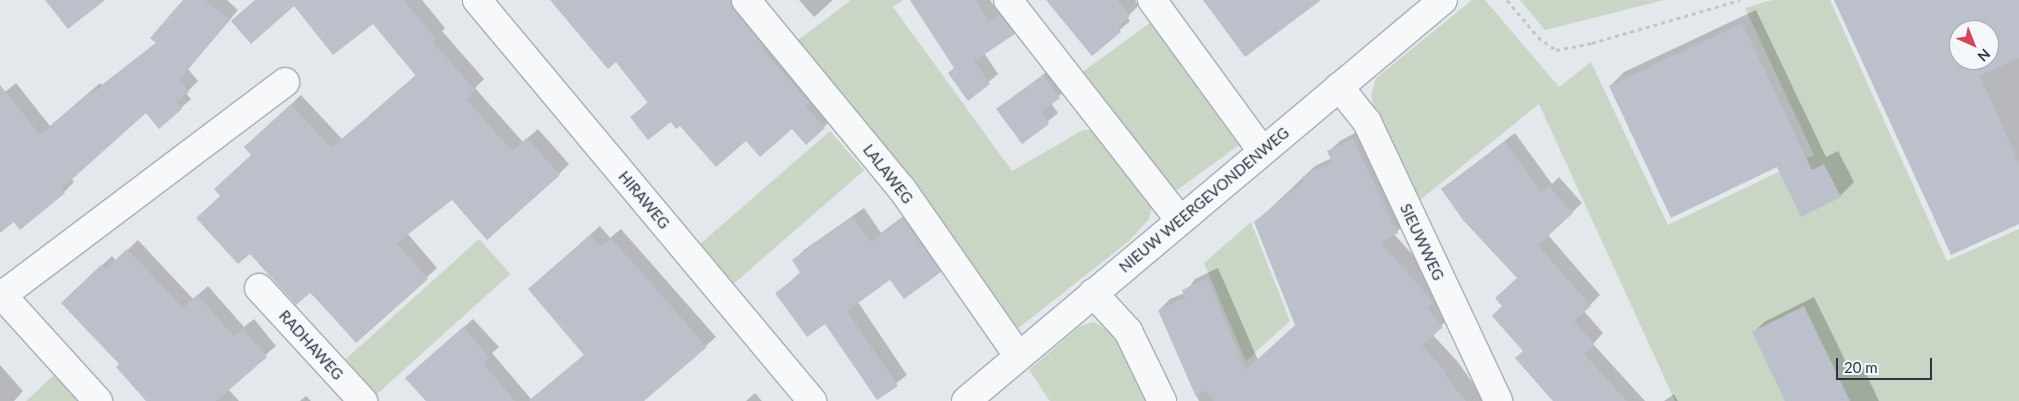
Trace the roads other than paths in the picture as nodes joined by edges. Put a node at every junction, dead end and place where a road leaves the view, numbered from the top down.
1 (476, 0) edge
2 (746, 0) edge
3 (1008, 0) edge
4 (1152, 0) edge
5 (1443, 0) edge
6 (285, 82) dead end
7 (1339, 87) junction
8 (1262, 151) junction
9 (1180, 220) junction
10 (259, 288) dead end
11 (1093, 293) junction
12 (1, 295) edge
13 (1018, 355) junction
14 (98, 401) edge
15 (363, 401) edge
16 (812, 401) edge
17 (966, 401) edge
18 (1162, 401) edge
19 (1498, 401) edge

1 - 16 street, HIRAWEG
2 - 13 street, LALAWEG
3 - 9 street
4 - 8 street
5 - 7 street, NIEUW WEERGEVONDENWEG
6 - 12 street
7 - 8 street, NIEUW WEERGEVONDENWEG
7 - 19 street, SIEUWWEG
8 - 9 street, NIEUW WEERGEVONDENWEG
9 - 11 street, NIEUW WEERGEVONDENWEG
10 - 15 street, RADHAWEG
11 - 13 street, NIEUW WEERGEVONDENWEG
11 - 18 street
12 - 14 street
13 - 17 street, NIEUW WEERGEVONDENWEG

